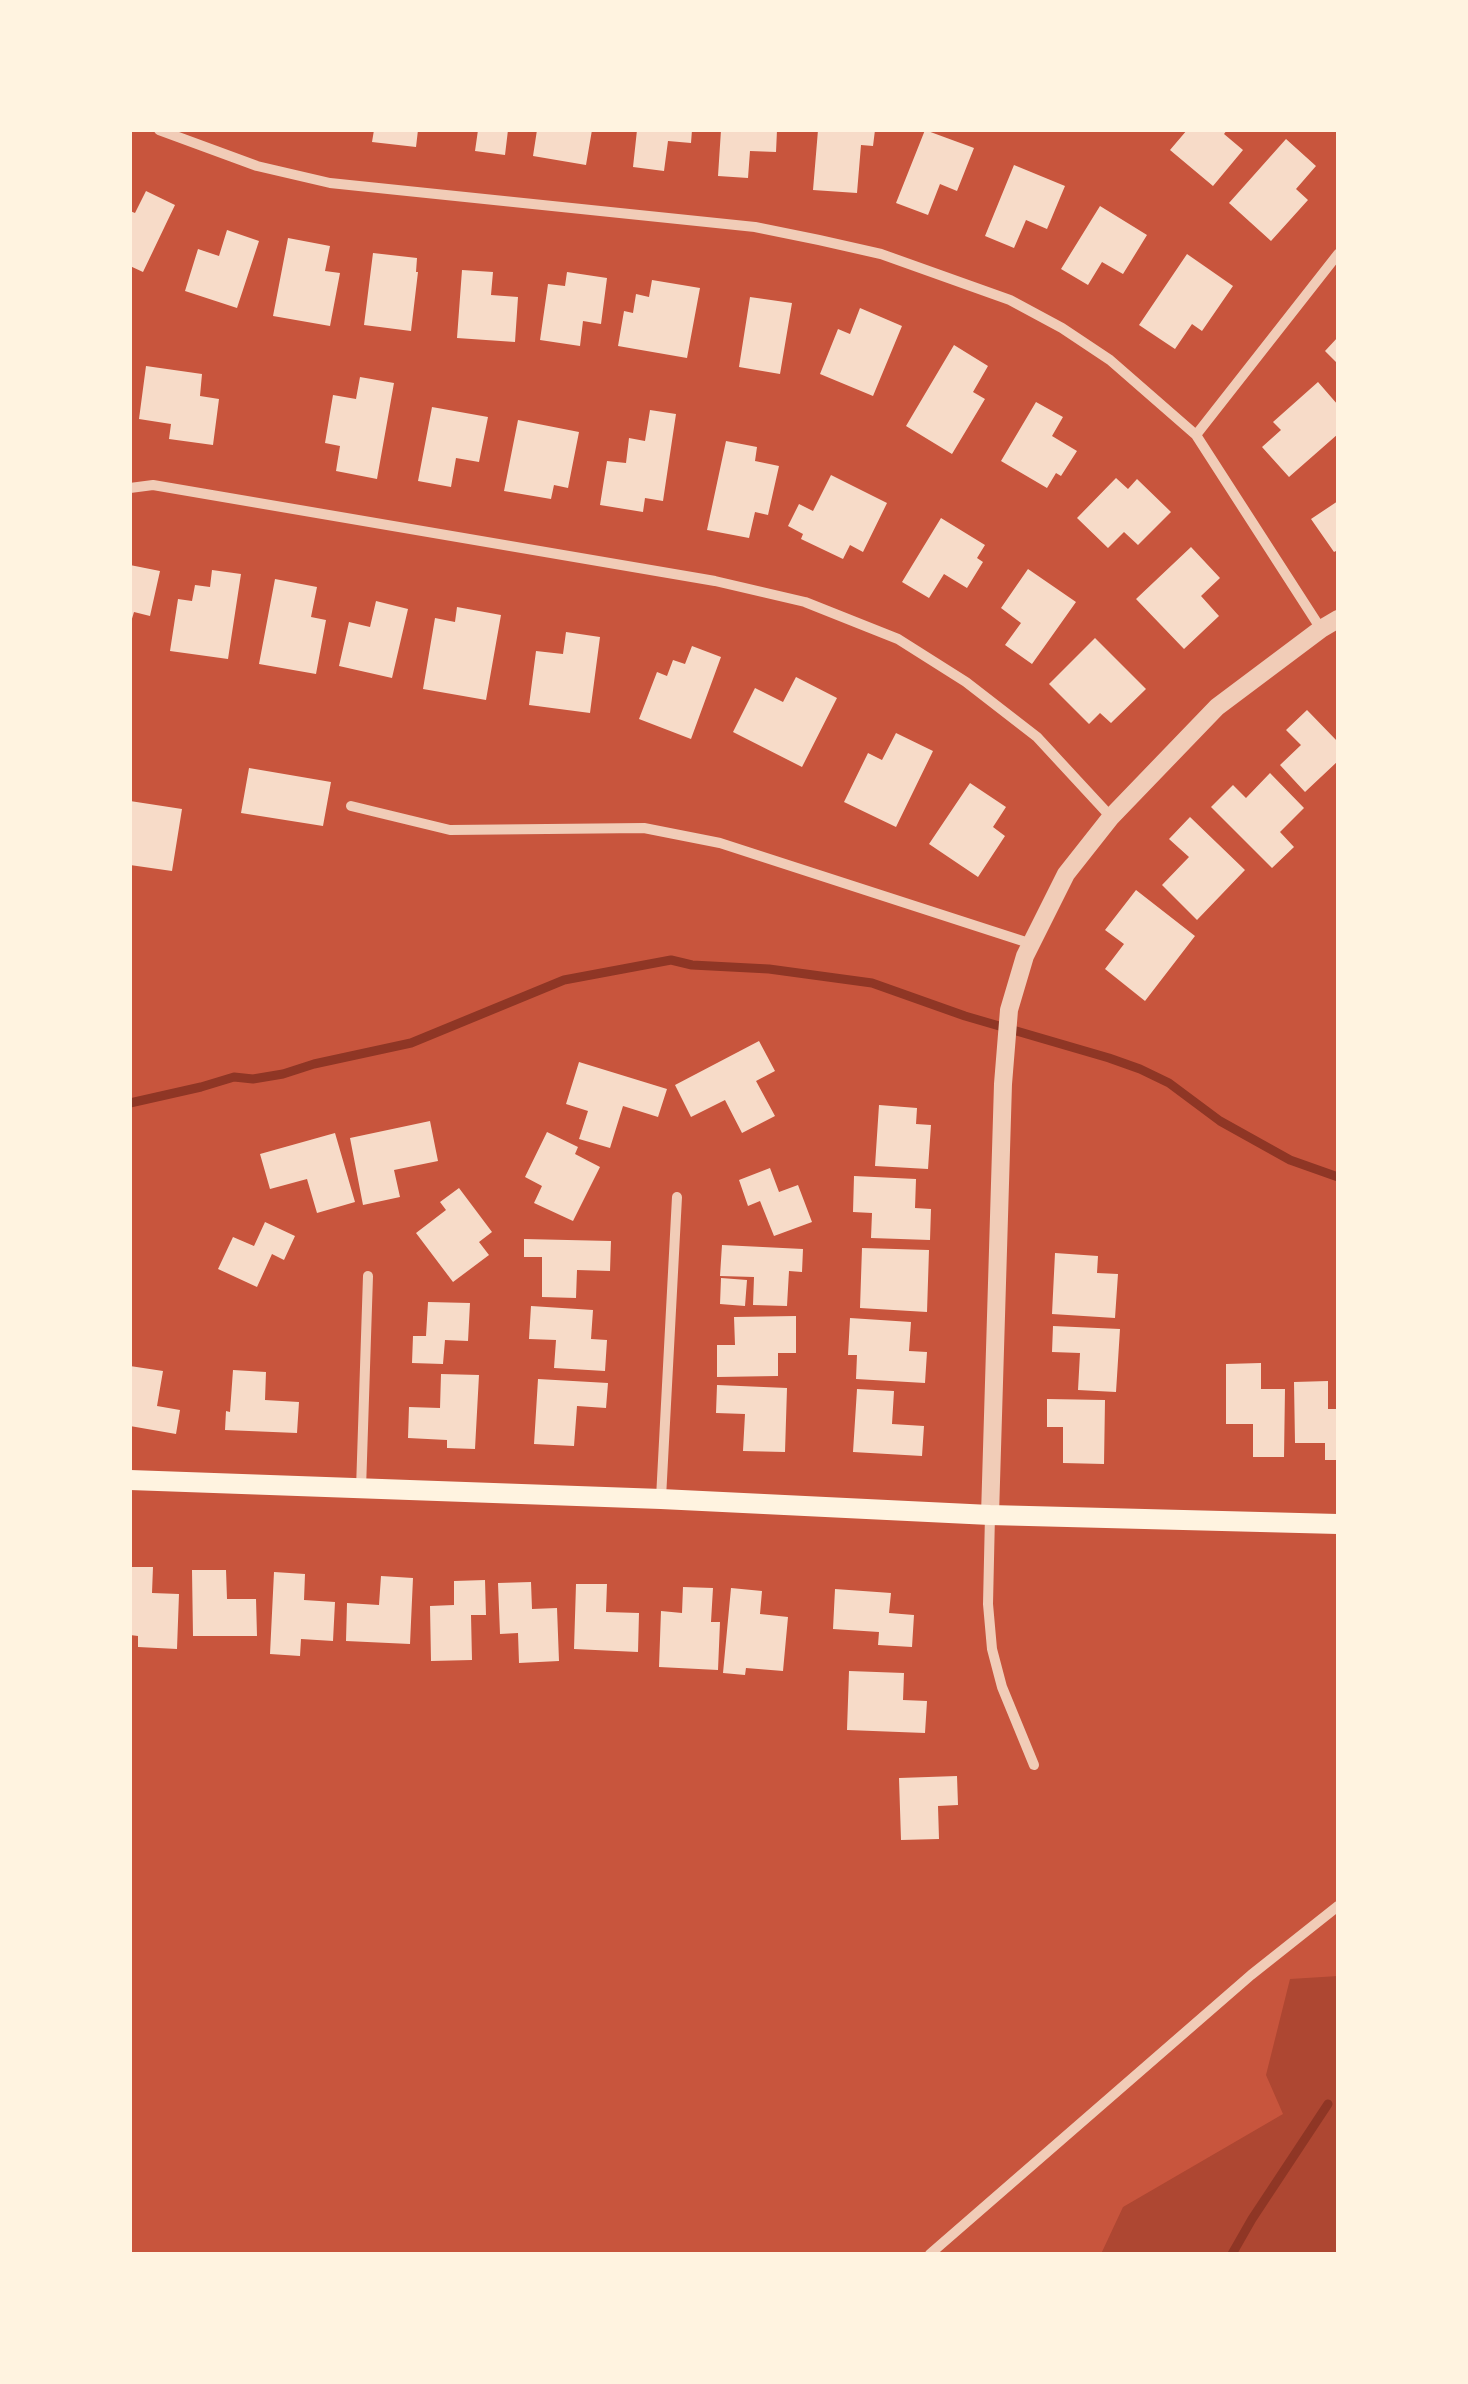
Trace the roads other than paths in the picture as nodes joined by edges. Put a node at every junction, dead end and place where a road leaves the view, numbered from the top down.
1 (159, 130) edge
2 (1338, 254) edge
3 (1196, 434) junction
4 (130, 488) edge
5 (1338, 619) edge
6 (1320, 628) junction
7 (351, 806) dead end
8 (1111, 817) junction
9 (1029, 950) junction
10 (677, 1197) dead end
11 (368, 1276) dead end
12 (130, 1480) edge
13 (361, 1490) junction
14 (661, 1499) junction
15 (990, 1514) junction
16 (1338, 1524) edge
17 (1034, 1765) dead end
18 (1338, 1906) edge
19 (930, 2254) edge

1 - 3 street
2 - 3 street
3 - 6 street
4 - 8 street
5 - 6 street
6 - 8 street
7 - 9 street
8 - 9 street
9 - 15 street
10 - 14 street
11 - 13 street
12 - 13 main road
13 - 14 main road
14 - 15 main road
15 - 16 main road
15 - 17 street
18 - 19 street

